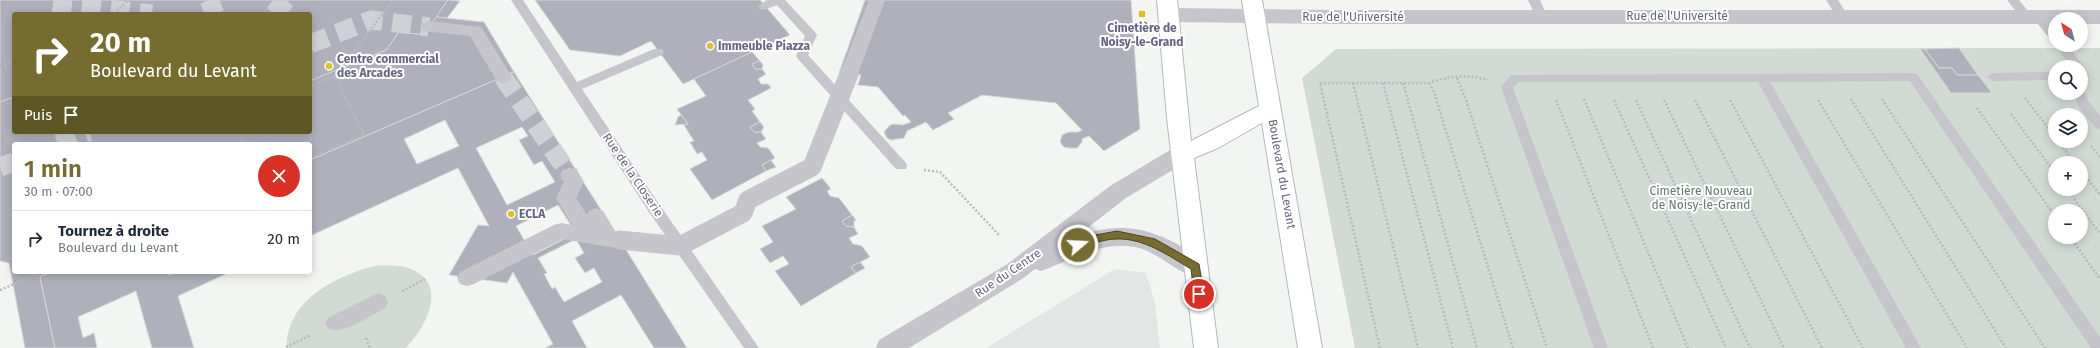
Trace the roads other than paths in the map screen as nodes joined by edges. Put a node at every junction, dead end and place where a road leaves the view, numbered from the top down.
1 (517, 0) edge
2 (778, 0) edge
3 (877, 0) edge
4 (1832, 0) edge
5 (2014, 0) edge
6 (764, 6) dead end
7 (1168, 8) edge
8 (1253, 8) edge
9 (1538, 8) edge
10 (1842, 16) junction
11 (2032, 16) junction
12 (2100, 17) edge
13 (429, 26) tunnel mouth
14 (2048, 31) edge
15 (658, 52) dead end
16 (2048, 76) edge
17 (503, 77) tunnel mouth
18 (1993, 77) dead end
19 (1762, 78) junction
20 (574, 88) junction
21 (2082, 100) edge
22 (1271, 109) junction
23 (2100, 125) edge
24 (1183, 153) junction
25 (901, 166) road end
26 (570, 175) tunnel mouth
27 (596, 216) dead end
28 (589, 235) junction
29 (609, 238) junction
30 (1196, 267) junction
31 (1014, 272) junction
32 (468, 278) dead end
33 (378, 302) dead end
34 (336, 323) dead end
35 (752, 348) edge
36 (888, 348) edge
37 (1206, 348) edge
38 (1310, 348) edge
39 (1601, 348) edge
40 (1914, 348) edge
41 (2098, 348) edge

1 - 20 lane, Rue de la Closerie
2 - 6 lane
2 - 25 lane
3 - 29 street, bridge
4 - 10 lane
5 - 11 lane
7 - 8 street, Rue de l'Université
7 - 24 main road
8 - 9 street, Rue de l'Université
8 - 22 main road, Boulevard du Levant
9 - 10 street, Rue de l'Université
10 - 11 street, Rue de l'Université
11 - 12 street, Rue de l'Université
11 - 14 lane
13 - 17 street
15 - 20 lane
16 - 18 lane
19 - 39 lane
19 - 40 lane
19 - 41 lane
20 - 35 lane, Rue de la Closerie
21 - 23 lane
22 - 24 main road
22 - 38 main road, Boulevard du Levant
24 - 30 main road
24 - 31 street, Rue du Centre
26 - 28 street
27 - 29 street
28 - 29 street
28 - 32 street
30 - 31 street
30 - 37 main road
31 - 36 street, Rue du Centre
33 - 34 street

